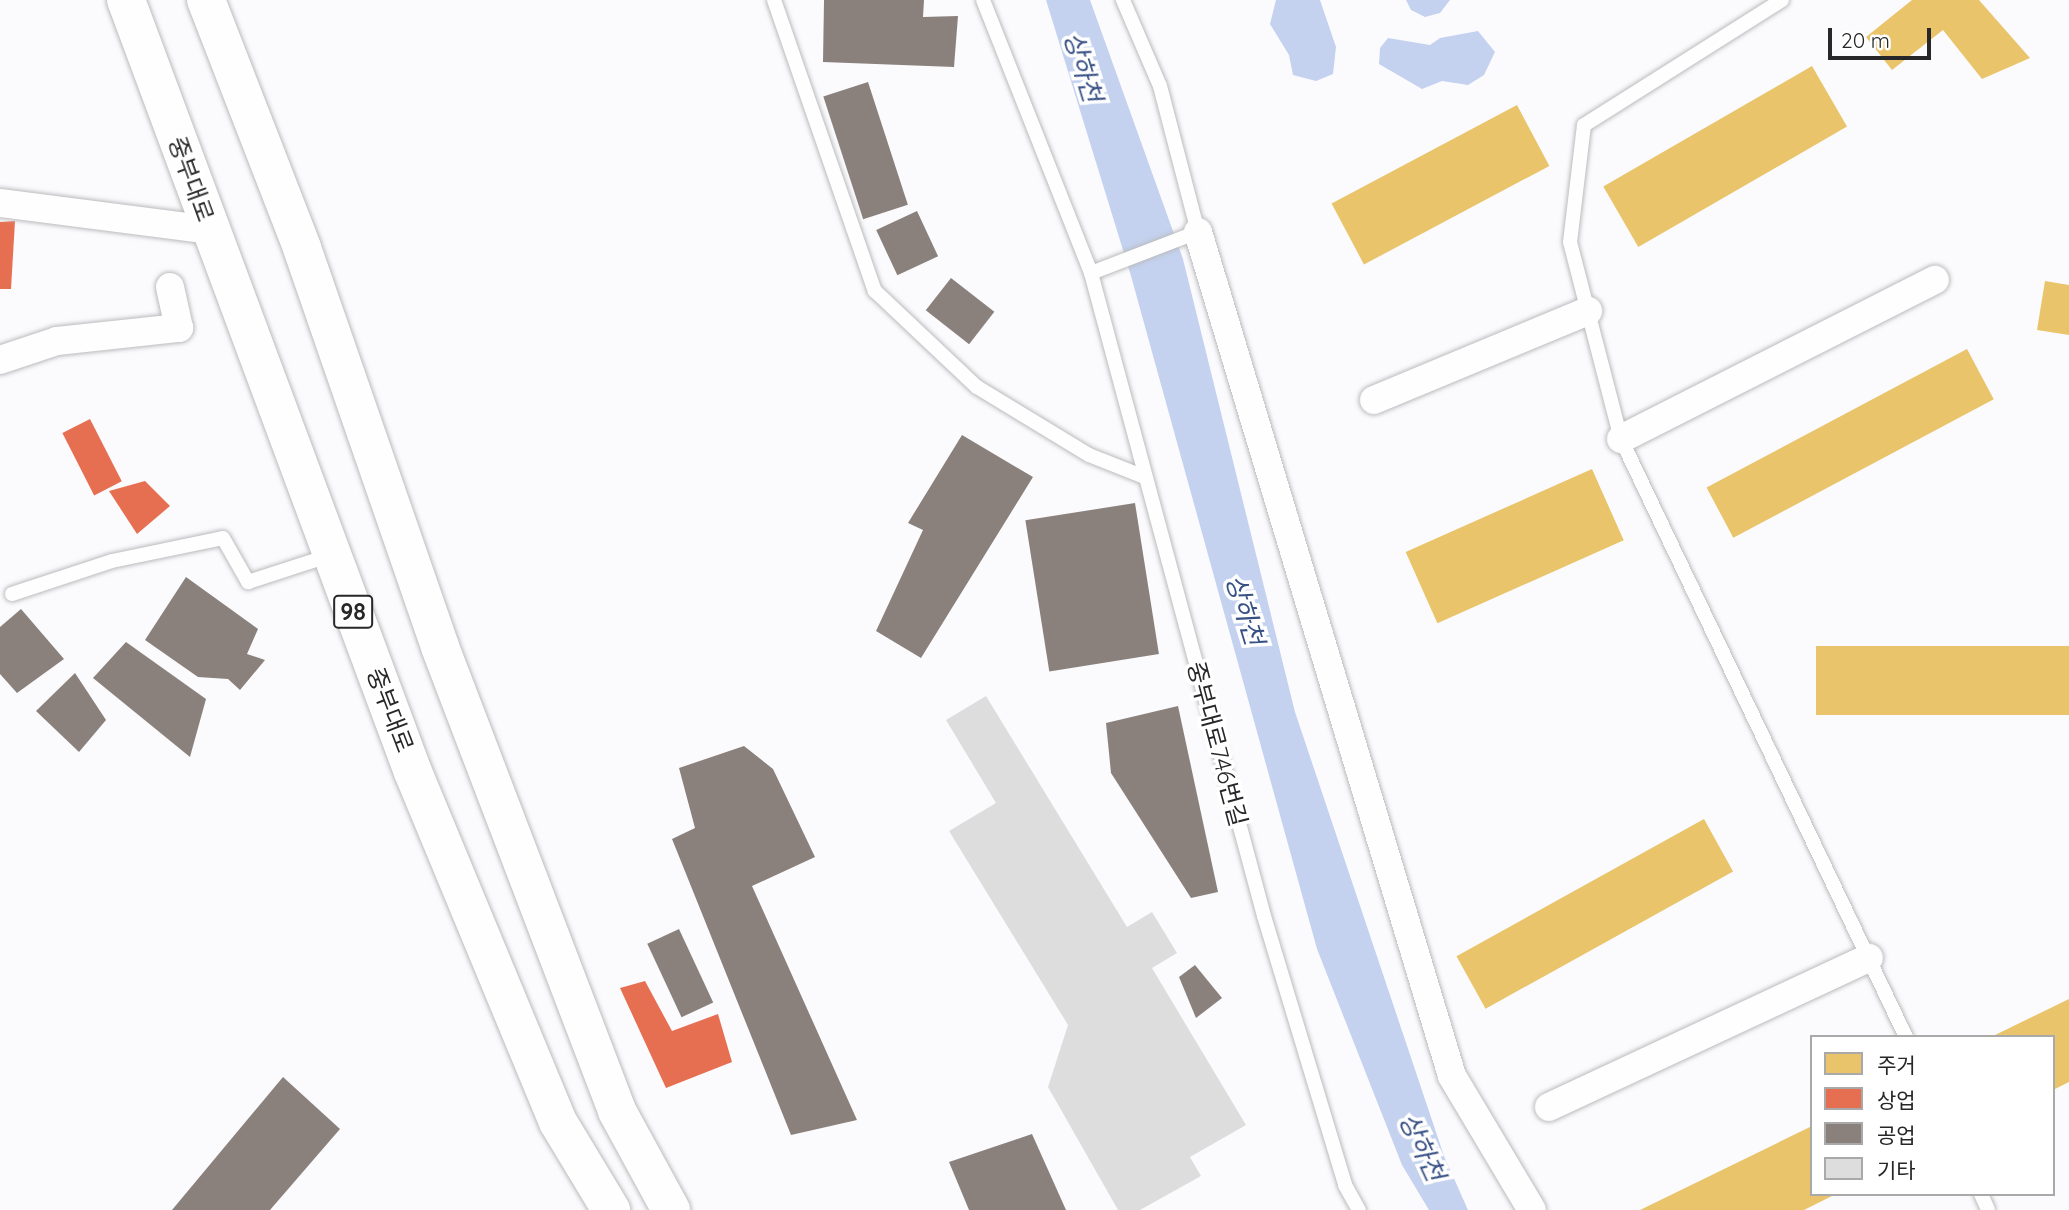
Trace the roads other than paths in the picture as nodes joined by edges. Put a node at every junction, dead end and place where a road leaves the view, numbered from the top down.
1 (126, 0) edge
2 (206, 0) edge
3 (774, 0) edge
4 (984, 0) edge
5 (1123, 0) edge
6 (1782, 0) edge
7 (0, 203) edge
8 (211, 230) junction
9 (1198, 232) junction
10 (1091, 273) junction
11 (1934, 280) dead end
12 (170, 287) dead end
13 (1588, 311) junction
14 (0, 360) edge
15 (1374, 400) dead end
16 (1621, 439) junction
17 (1142, 476) junction
18 (332, 555) junction
19 (12, 594) dead end
20 (1869, 958) junction
21 (1905, 1035) edge
22 (1549, 1107) dead end
23 (611, 1210) edge
24 (671, 1210) edge
25 (1359, 1210) edge
26 (1532, 1210) edge

1 - 8 main road, 중부대로 / 98
2 - 24 main road
3 - 17 lane
4 - 10 lane, 중부대로746번길
5 - 9 lane
6 - 13 lane
7 - 8 street
8 - 18 main road, 중부대로 / 98
9 - 10 lane
9 - 26 street
10 - 17 lane, 중부대로746번길
11 - 16 street
12 - 14 street
13 - 15 street
13 - 16 lane
16 - 20 lane
17 - 25 lane, 중부대로746번길
18 - 19 lane
18 - 23 main road, 중부대로 / 98
20 - 21 lane
20 - 22 street

